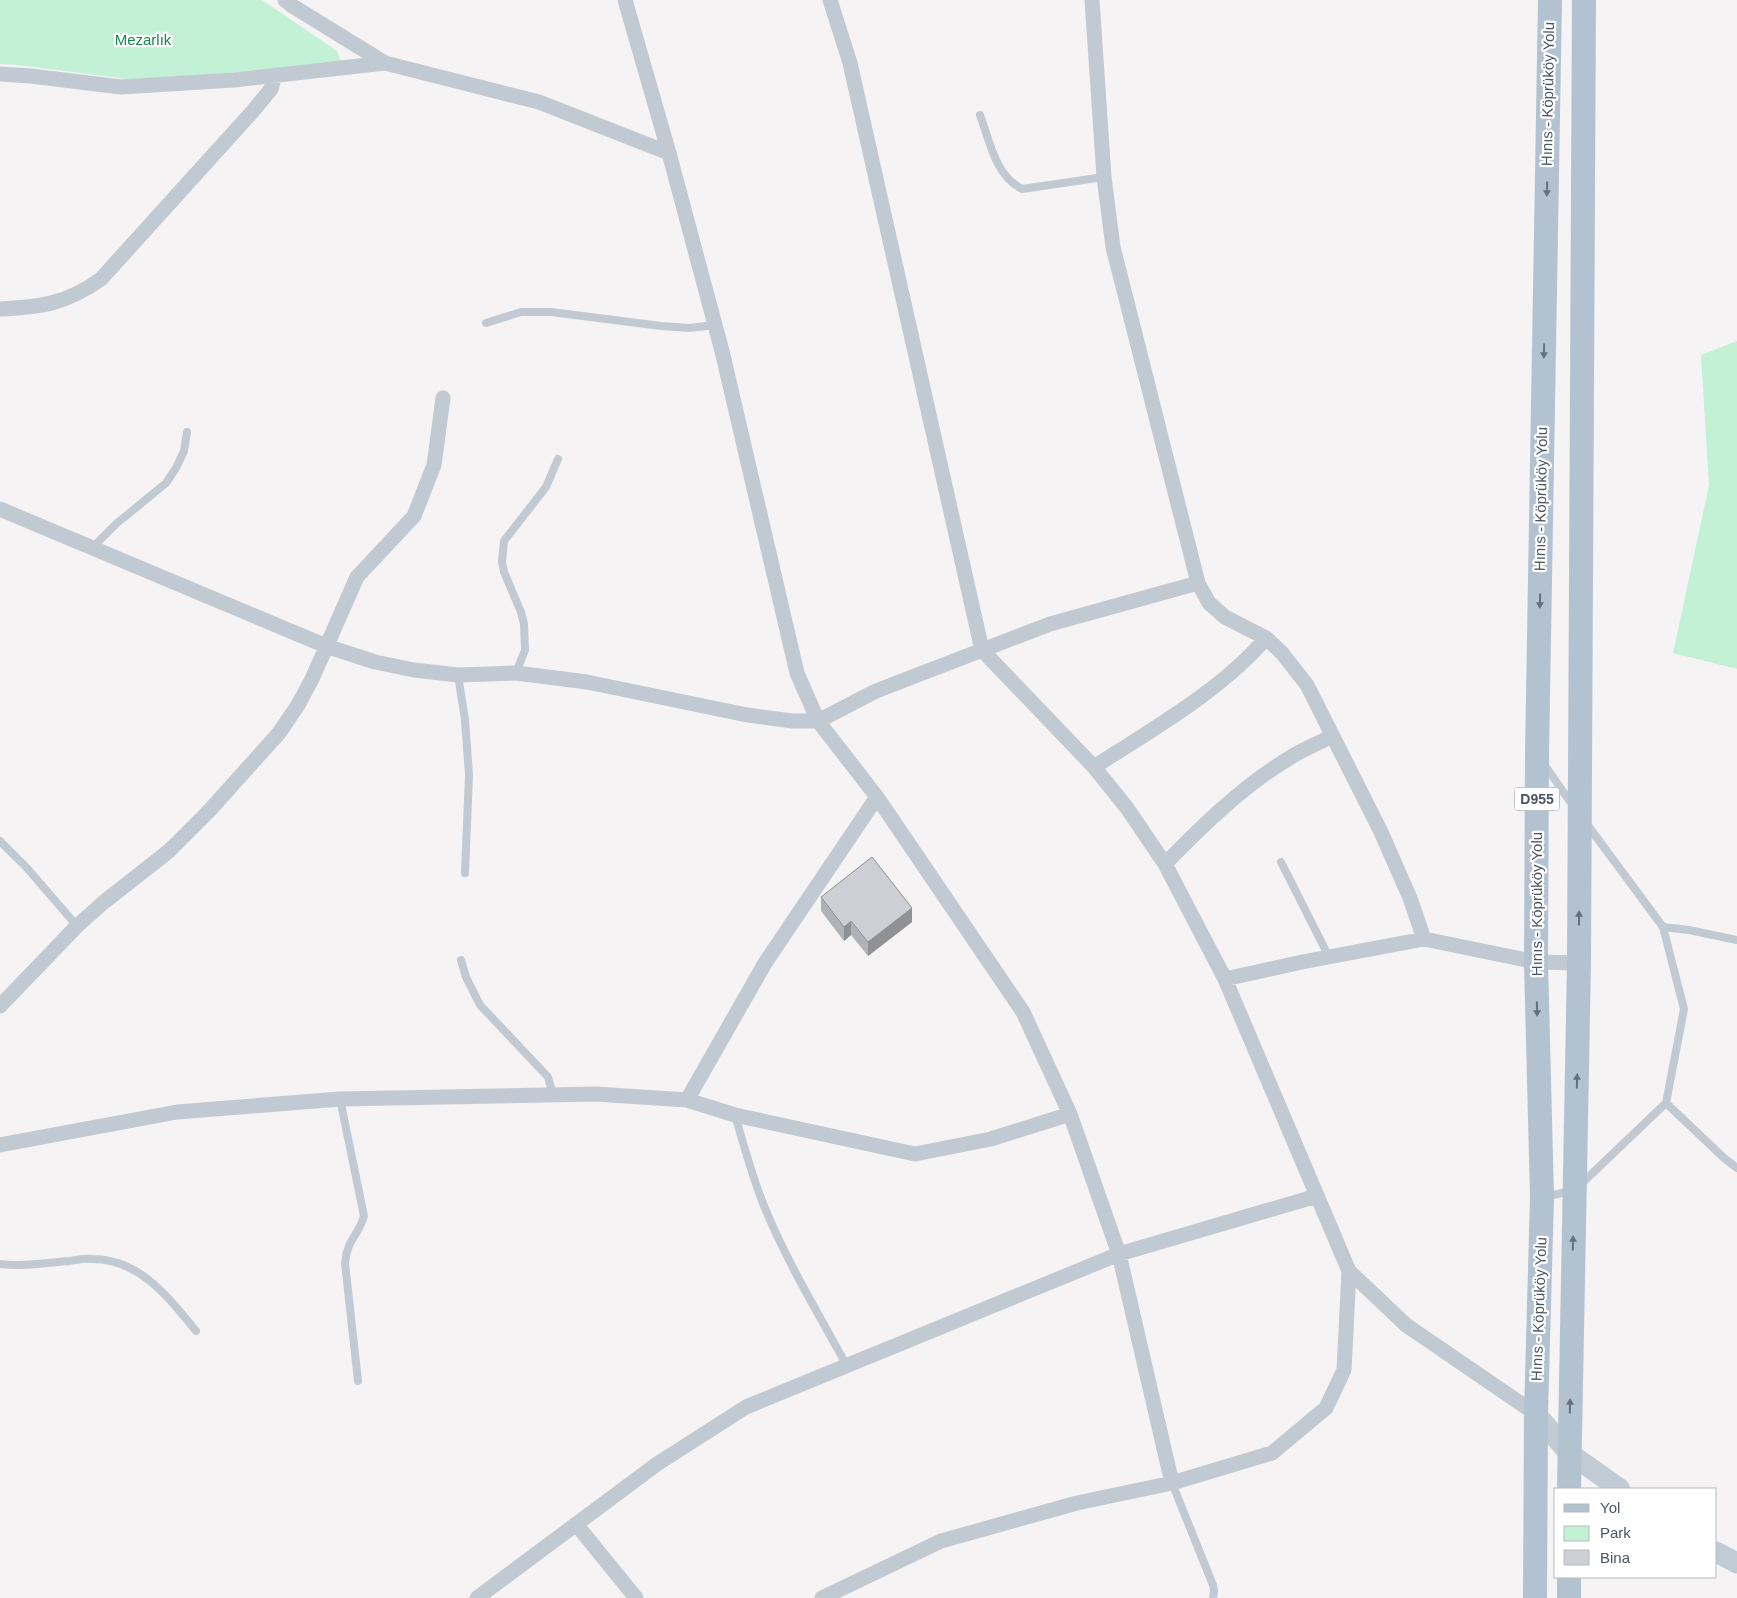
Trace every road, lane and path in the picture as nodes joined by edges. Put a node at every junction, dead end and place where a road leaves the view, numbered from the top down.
1 (285, 0) edge
2 (830, 0) edge
3 (1092, 0) edge
4 (1550, 0) edge
5 (1584, 0) edge
6 (627, 1) edge
7 (385, 63) junction
8 (0, 74) edge
9 (274, 76) junction
10 (980, 115) dead end
11 (669, 153) junction
12 (1104, 177) junction
13 (0, 309) edge
14 (486, 323) dead end
15 (715, 325) junction
16 (443, 398) dead end
17 (187, 432) dead end
18 (558, 459) dead end
19 (0, 508) edge
20 (92, 548) junction
21 (1198, 583) junction
22 (1266, 638) junction
23 (326, 646) junction
24 (982, 650) junction
25 (516, 673) junction
26 (458, 675) junction
27 (818, 721) junction
28 (1332, 736) junction
29 (1537, 754) junction
30 (1094, 767) junction
31 (878, 797) junction
32 (1580, 815) junction
33 (0, 841) edge
34 (1281, 862) dead end
35 (1165, 864) junction
36 (465, 873) dead end
37 (77, 926) junction
38 (1662, 927) junction
39 (1424, 939) junction
40 (1737, 940) edge
41 (1329, 957) junction
42 (462, 960) dead end
43 (1536, 962) junction
44 (1579, 963) junction
45 (1225, 979) junction
46 (0, 1006) edge
47 (553, 1095) junction
48 (340, 1099) junction
49 (687, 1100) junction
50 (1666, 1103) junction
51 (1070, 1114) junction
52 (736, 1115) junction
53 (0, 1145) edge
54 (1737, 1168) edge
55 (1574, 1190) junction
56 (1317, 1196) junction
57 (1542, 1198) junction
58 (1119, 1254) junction
59 (0, 1264) edge
60 (1349, 1272) junction
61 (196, 1331) dead end
62 (847, 1366) junction
63 (358, 1381) dead end
64 (1536, 1414) junction
65 (1569, 1453) junction
66 (1172, 1483) junction
67 (1569, 1488) edge
68 (1619, 1488) edge
69 (576, 1524) junction
70 (1717, 1552) edge
71 (1737, 1562) edge
72 (1569, 1578) edge
73 (477, 1598) edge
74 (636, 1598) edge
75 (822, 1598) edge
76 (1213, 1598) edge
77 (1536, 1598) edge
78 (1569, 1598) edge

1 - 7 street
2 - 24 street
3 - 12 street
4 -> 29 main road, Hınıs - Köprüköy Yolu / D955
5 - 32 main road, D955
6 - 11 street
7 - 9 street
7 - 11 street
8 - 9 street
9 - 13 street
10 - 12 lane
11 - 15 street
12 - 21 street
14 - 15 lane
15 - 27 street
16 - 23 street
17 - 20 lane
18 - 25 lane
19 - 20 street
20 - 23 street
21 - 22 street
21 - 24 street
22 - 28 street
22 - 30 street
23 - 26 street
23 - 37 street
24 - 27 street
24 - 30 street
25 - 26 street
25 - 27 street
26 - 36 lane
27 - 31 street
28 - 35 street
28 - 39 street
29 - 32 lane
29 - 43 main road, Hınıs - Köprüköy Yolu / D955
30 - 35 street
31 - 49 street
31 - 51 street
32 - 38 lane
44 -> 32 main road, D955
33 - 37 lane
34 - 41 lane
35 - 45 street
37 - 46 street
38 - 40 lane
38 - 50 lane
39 - 41 street
39 - 43 street
41 - 45 street
42 - 47 lane
43 - 44 street
43 -> 57 main road, Hınıs - Köprüköy Yolu / D955
55 -> 44 main road, D955
45 - 56 street
47 - 48 street
47 - 49 street
48 - 53 street
48 - 63 lane
49 - 52 street
50 - 54 lane
50 - 55 lane
51 - 52 street
51 - 58 street
52 - 62 lane
55 - 57 lane
65 -> 55 main road, D955
56 - 58 street
56 - 60 street
57 - 64 main road, Hınıs - Köprüköy Yolu / D955
58 - 62 street
58 - 66 street
59 - 61 lane
60 - 64 street
60 - 66 street
62 - 69 street
64 - 65 street
64 - 77 main road, Hınıs - Köprüköy Yolu / D955
65 - 67 main road, D955
65 - 68 street
66 - 75 street
66 - 76 lane
69 - 73 street
69 - 74 street
70 - 71 street
72 - 78 main road

